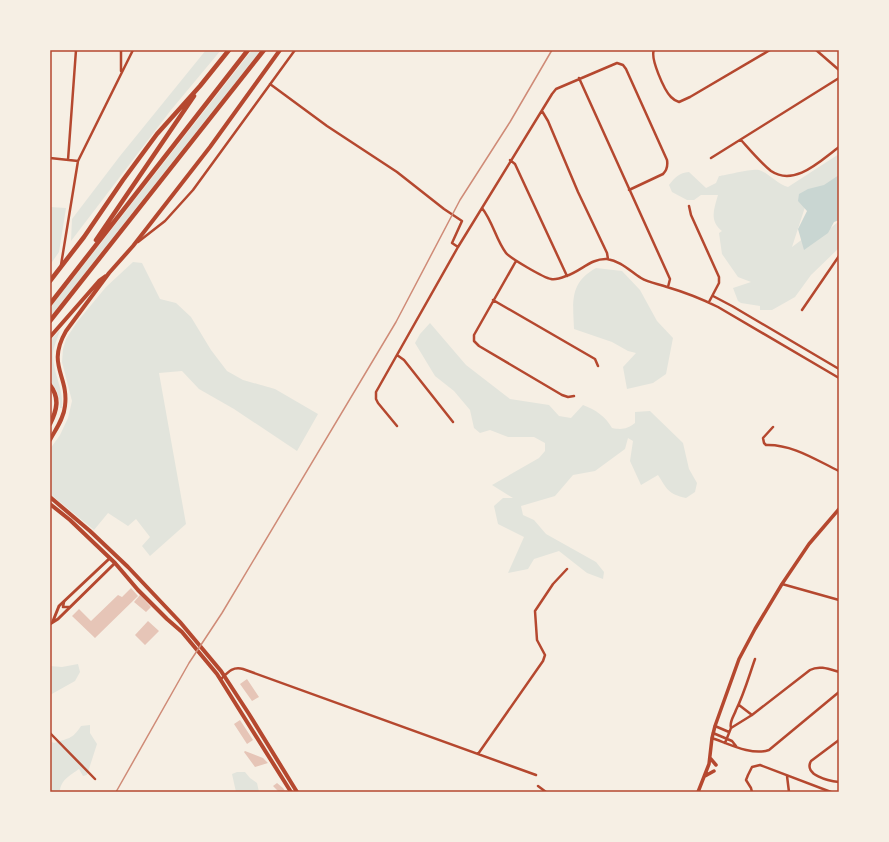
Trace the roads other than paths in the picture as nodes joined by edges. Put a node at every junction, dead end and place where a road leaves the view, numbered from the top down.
1 (76, 50) edge
2 (121, 50) edge
3 (133, 50) edge
4 (229, 50) edge
5 (248, 50) edge
6 (264, 50) edge
7 (280, 50) edge
8 (295, 50) edge
9 (654, 50) edge
10 (770, 50) edge
11 (816, 50) edge
12 (839, 70) edge
13 (121, 74) junction
14 (579, 78) junction
15 (839, 78) edge
16 (270, 84) junction
17 (200, 86) junction
18 (542, 111) junction
19 (741, 140) junction
20 (839, 147) edge
21 (50, 158) edge
22 (711, 158) dead end
23 (68, 160) junction
24 (510, 160) junction
25 (78, 161) junction
26 (629, 190) junction
27 (689, 206) dead end
28 (482, 208) junction
29 (133, 246) junction
30 (458, 247) junction
31 (839, 256) edge
32 (608, 260) junction
33 (516, 261) junction
34 (60, 267) junction
35 (74, 273) junction
36 (109, 274) junction
37 (567, 276) junction
38 (50, 281) edge
39 (668, 287) junction
40 (713, 296) junction
41 (493, 300) junction
42 (709, 302) junction
43 (50, 304) edge
44 (802, 310) dead end
45 (50, 321) edge
46 (50, 337) edge
47 (397, 355) junction
48 (598, 366) dead end
49 (839, 369) edge
50 (839, 378) edge
51 (50, 385) edge
52 (574, 396) dead end
53 (453, 422) dead end
54 (50, 424) edge
55 (397, 426) dead end
56 (773, 427) dead end
57 (50, 440) edge
58 (839, 471) edge
59 (50, 497) edge
60 (50, 504) edge
61 (839, 509) edge
62 (110, 551) junction
63 (110, 558) junction
64 (114, 562) junction
65 (128, 567) junction
66 (567, 569) dead end
67 (95, 572) junction
68 (100, 577) junction
69 (782, 584) junction
70 (839, 600) edge
71 (64, 602) junction
72 (69, 607) junction
73 (51, 623) edge
74 (184, 630) junction
75 (755, 659) dead end
76 (219, 672) junction
77 (839, 672) edge
78 (225, 676) junction
79 (222, 679) junction
80 (839, 692) edge
81 (739, 705) junction
82 (752, 715) junction
83 (715, 726) junction
84 (731, 728) junction
85 (713, 732) junction
86 (729, 732) junction
87 (50, 733) edge
88 (712, 738) junction
89 (726, 738) junction
90 (839, 740) edge
91 (725, 743) junction
92 (736, 746) junction
93 (478, 754) junction
94 (710, 758) junction
95 (716, 765) dead end
96 (714, 771) dead end
97 (536, 776) dead end
98 (705, 776) junction
99 (787, 776) junction
100 (95, 779) dead end
101 (839, 782) edge
102 (538, 786) dead end
103 (822, 790) edge
104 (291, 792) edge
105 (297, 792) edge
106 (546, 792) edge
107 (698, 792) edge
108 (752, 792) edge
109 (789, 792) edge
110 (831, 792) edge

1 - 23 street
2 - 13 street
3 - 13 street
4 - 17 highway
5 - 35 highway
6 - 45 highway
7 - 29 main road
8 - 16 street
9 - 10 street
11 - 12 street
13 - 25 street
14 - 18 street
14 - 26 street
14 - 26 street
15 - 19 street
16 - 29 street
16 - 30 street
17 - 34 highway
17 - 35 highway
18 - 24 street
18 - 32 street
19 - 20 street
19 - 22 street
21 - 23 street
23 - 25 street
24 - 28 street
24 - 37 street
25 - 34 street
26 - 39 street
27 - 40 street
28 - 30 street
28 - 33 street
29 - 36 main road
30 - 47 street
31 - 44 street
32 - 37 street
32 - 39 street
33 - 37 street
33 - 41 street
34 - 38 highway
35 - 43 highway
36 - 46 main road
36 - 57 main road
39 - 42 street
40 - 42 street
40 - 49 street
41 - 48 street
41 - 52 street
42 - 50 street
47 - 53 street
47 - 55 street
51 - 54 highway
56 - 58 street
59 - 62 main road
60 - 63 main road
61 - 69 main road
62 - 64 main road
62 - 65 main road
63 - 64 main road
63 - 67 street
64 - 65 main road
64 - 68 street
64 - 74 main road
65 - 74 main road
66 - 93 street
67 - 68 street
67 - 71 street
68 - 72 street
69 - 70 street
69 - 83 main road
71 - 72 street
71 - 73 street
72 - 73 street
74 - 76 main road
75 - 81 street
76 - 78 main road
76 - 79 main road
77 - 82 street
78 - 79 street
78 - 93 street
78 - 105 main road
79 - 104 main road
80 - 92 street
81 - 82 street
81 - 84 street
82 - 84 street
83 - 85 main road
83 - 86 street
84 - 86 street
85 - 88 main road
85 - 89 street
86 - 89 street
87 - 100 street
88 - 91 street
88 - 94 main road
89 - 91 street
89 - 92 street
90 - 101 street
91 - 92 street
93 - 97 street
94 - 95 main road
94 - 98 main road
96 - 98 main road
98 - 107 main road
99 - 103 street
99 - 108 street
99 - 109 street
102 - 106 street
103 - 110 street

